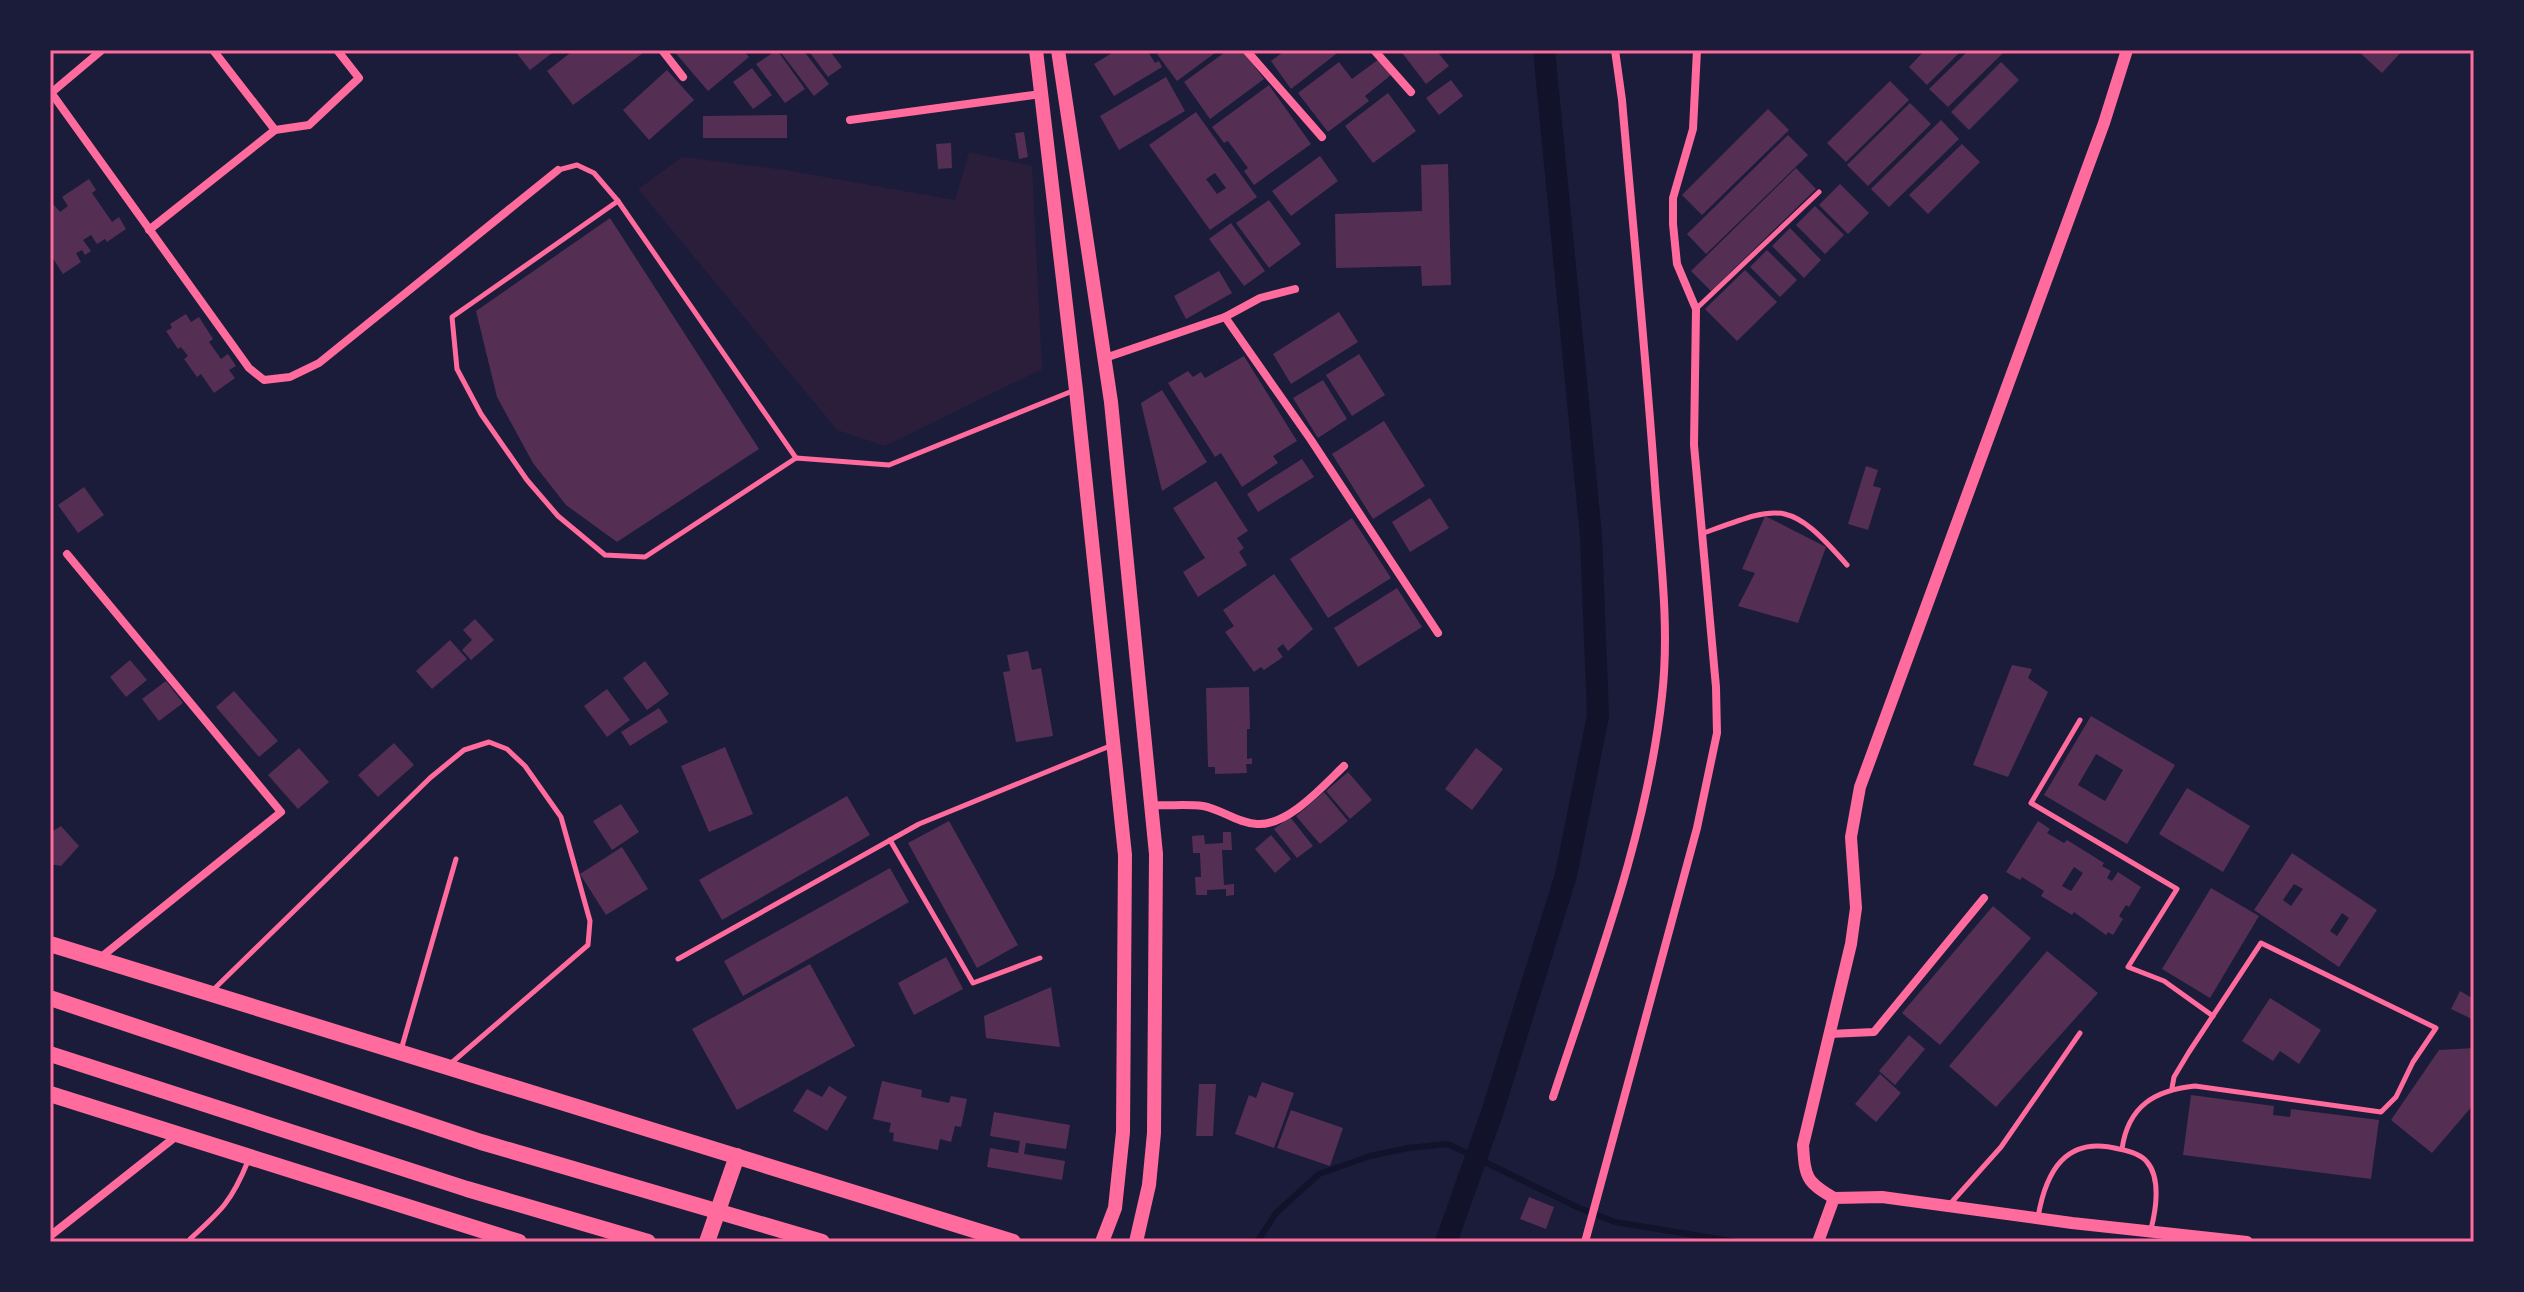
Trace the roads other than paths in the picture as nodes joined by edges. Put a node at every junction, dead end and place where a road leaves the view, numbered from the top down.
1 (102, 50) edge
2 (213, 50) edge
3 (337, 50) edge
4 (662, 50) edge
5 (1036, 50) edge
6 (1058, 50) edge
7 (1246, 50) edge
8 (1374, 50) edge
9 (1615, 50) edge
10 (1697, 50) edge
11 (2127, 50) edge
12 (683, 77) dead end
13 (51, 92) edge
14 (1411, 92) dead end
15 (1041, 94) junction
16 (850, 120) dead end
17 (275, 130) junction
18 (1322, 137) dead end
19 (558, 170) joint
20 (1819, 192) dead end
21 (618, 201) junction
22 (149, 230) junction
23 (1295, 289) dead end
24 (1696, 309) junction
25 (1225, 317) junction
26 (1105, 358) junction
27 (1076, 390) junction
28 (796, 458) junction
29 (1701, 534) junction
30 (67, 554) dead end
31 (1847, 565) dead end
32 (1438, 633) dead end
33 (2080, 720) dead end
34 (1114, 744) junction
35 (1344, 766) dead end
36 (1152, 805) junction
37 (890, 840) junction
38 (456, 859) dead end
39 (1984, 898) dead end
40 (51, 945) edge
41 (1040, 958) dead end
42 (100, 959) junction
43 (678, 959) dead end
44 (211, 992) junction
45 (50, 998) edge
46 (2213, 1016) junction
47 (2080, 1033) dead end
48 (1829, 1034) junction
49 (400, 1051) junction
50 (50, 1054) edge
51 (448, 1066) junction
52 (2172, 1088) junction
53 (50, 1094) edge
54 (1553, 1097) dead end
55 (180, 1133) junction
56 (2122, 1149) junction
57 (250, 1156) junction
58 (737, 1156) junction
59 (1834, 1198) junction
60 (1949, 1205) junction
61 (2038, 1218) junction
62 (2151, 1232) junction
63 (50, 1236) edge
64 (1819, 1238) edge
65 (190, 1239) dead end
66 (511, 1241) edge
67 (648, 1242) edge
68 (707, 1242) edge
69 (822, 1242) edge
70 (1013, 1242) edge
71 (1102, 1242) edge
72 (1136, 1242) edge
73 (1585, 1242) edge
74 (2247, 1242) edge

1 - 13 street
2 - 17 street
3 - 17 street
4 - 12 street
5 - 15 main road
6 - 26 main road
7 - 18 street
8 - 14 street
9 - 54 street
10 - 24 street
11 - 48 street
13 - 22 street
15 - 16 street
15 - 27 main road
17 - 22 street
19 - 21 lane
19 - 22 street
20 - 24 lane
21 - 28 lane
21 - 28 lane
23 - 25 street
24 - 29 street
25 - 26 street
25 - 32 street
26 - 36 main road
27 - 28 lane
27 - 34 main road
29 - 31 lane
29 - 73 street
30 - 42 street
33 - 46 lane
34 - 37 lane
34 - 71 main road
35 - 36 street
36 - 72 main road
37 - 41 lane
37 - 43 lane
38 - 49 lane
39 - 48 street
40 - 42 highway
42 - 44 highway
44 - 49 highway
44 - 51 lane
45 - 69 highway
46 - 52 lane
46 - 52 lane
47 - 60 lane
48 - 59 street
49 - 51 highway
50 - 67 highway
51 - 58 highway
52 - 56 lane
53 - 55 highway
55 - 57 highway
55 - 63 street
56 - 61 lane
56 - 62 lane
57 - 65 lane
57 - 66 highway
58 - 68 highway
58 - 70 highway
59 - 60 street
59 - 64 street
60 - 61 street
61 - 62 street
62 - 74 street

